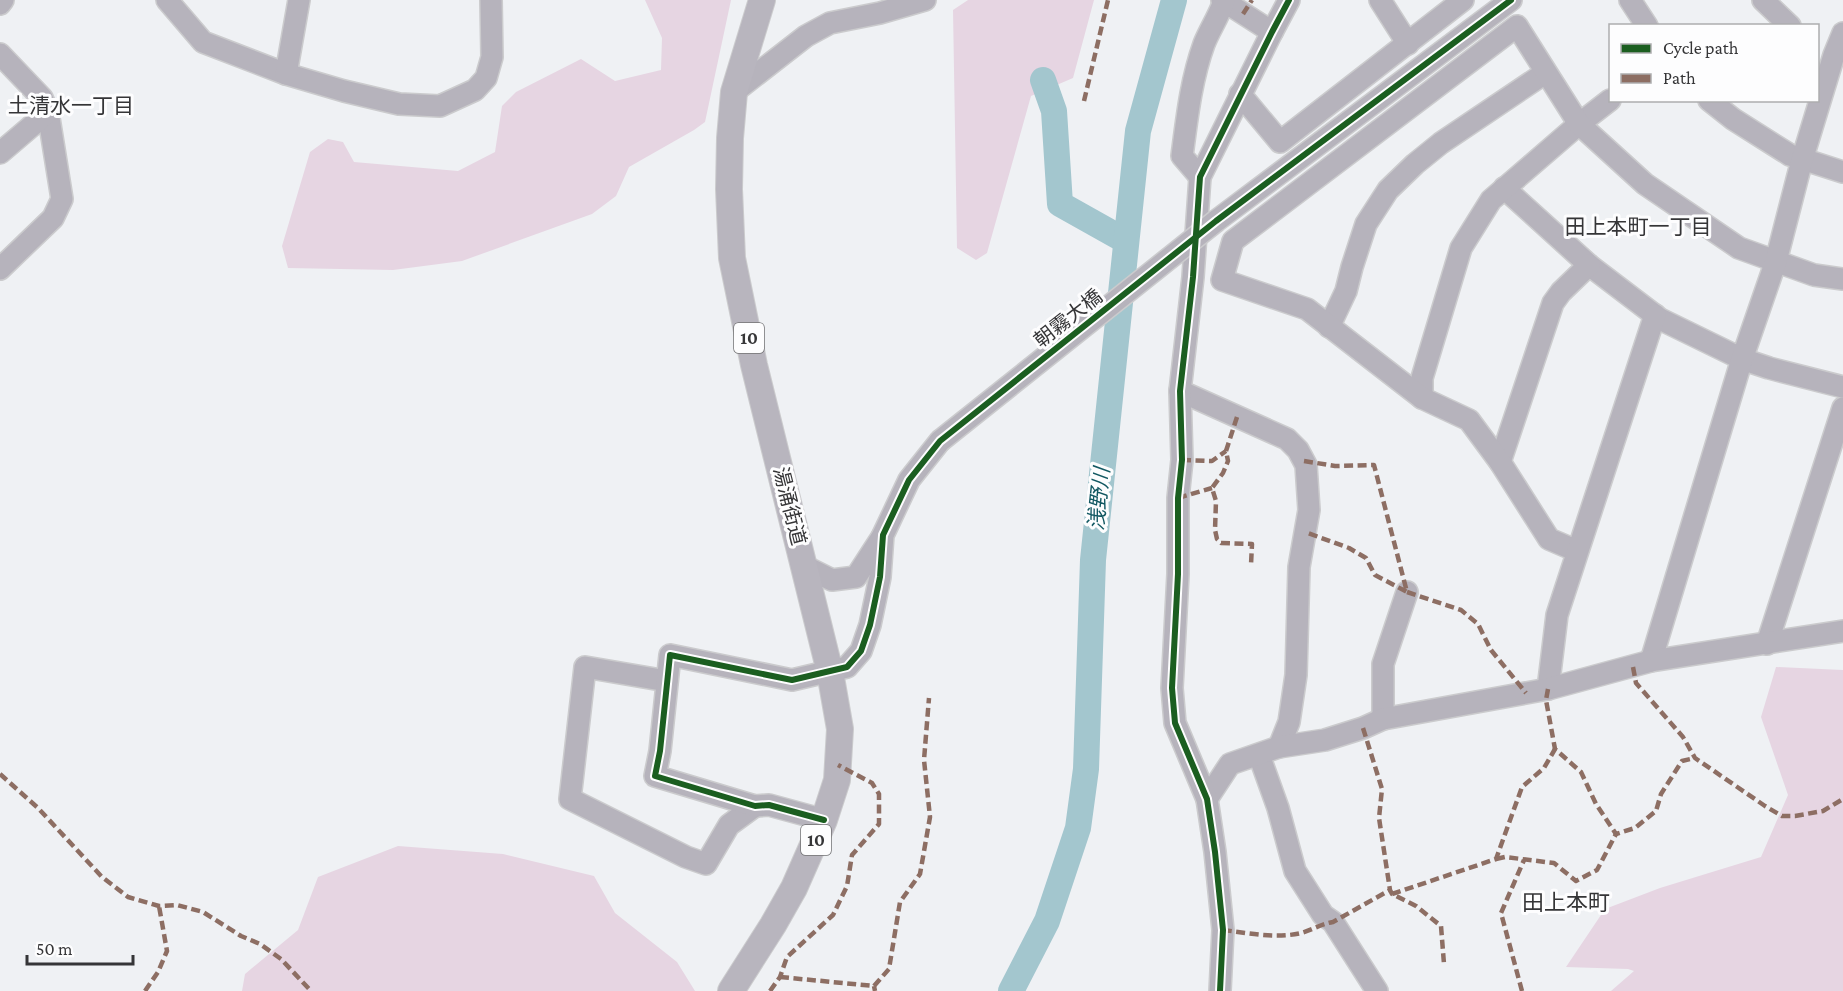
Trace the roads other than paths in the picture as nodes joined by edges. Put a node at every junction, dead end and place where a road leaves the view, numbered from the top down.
1 (3, 0) edge
2 (167, 0) edge
3 (299, 0) edge
4 (491, 0) edge
5 (762, 0) edge
6 (925, 0) edge
7 (1289, 0) edge
8 (1380, 0) edge
9 (1463, 0) edge
10 (1511, 0) edge
11 (1630, 0) edge
12 (1763, 0) edge
13 (1223, 1) edge
14 (0, 3) edge
15 (1646, 24) edge
16 (1789, 24) edge
17 (1272, 32) junction
18 (1843, 33) edge
19 (1408, 44) junction
20 (1832, 52) edge
21 (0, 54) edge
22 (1545, 73) junction
23 (286, 74) junction
24 (734, 92) junction
25 (1240, 94) junction
26 (1819, 99) edge
27 (1609, 102) edge
28 (1711, 102) edge
29 (1818, 102) edge
30 (48, 112) junction
31 (1579, 124) junction
32 (0, 153) edge
33 (1802, 160) junction
34 (1843, 172) edge
35 (1200, 177) junction
36 (1504, 188) junction
37 (1776, 261) junction
38 (1589, 266) junction
39 (0, 269) edge
40 (1843, 279) edge
41 (1655, 315) junction
42 (1329, 327) junction
43 (1742, 359) junction
44 (1843, 387) edge
45 (1180, 391) junction
46 (1422, 398) junction
47 (1843, 408) edge
48 (1500, 462) junction
49 (883, 535) junction
50 (1577, 551) junction
51 (806, 567) junction
52 (1407, 592) dead end
53 (1843, 631) edge
54 (1767, 644) junction
55 (1651, 661) junction
56 (831, 672) junction
57 (667, 681) junction
58 (1548, 689) junction
59 (1383, 719) junction
60 (1279, 747) junction
61 (1259, 755) junction
62 (1207, 799) junction
63 (755, 806) junction
64 (824, 820) junction
65 (731, 991) edge
66 (1220, 991) edge
67 (1377, 991) edge

1 - 14 street
2 - 23 street
3 - 23 street
4 - 23 street
5 - 24 main road, 湯涌街道 / 10
6 - 24 street
7 - 17 street
8 - 19 street
9 - 19 street
10 - 49 street, 朝霧大橋, bridge
11 - 15 street
12 - 16 street
13 - 17 street
13 - 35 street
17 - 25 street
18 - 20 street
19 - 25 street
20 - 26 street
21 - 30 street
22 - 31 street
22 - 42 street
22 - 42 street
24 - 51 main road, 湯涌街道 / 10
25 - 35 street
27 - 31 street
28 - 33 street
29 - 33 street
30 - 32 street
30 - 39 street
31 - 36 street
31 - 37 street
33 - 34 street
33 - 37 street
35 - 45 street
36 - 38 street
36 - 46 street
37 - 40 street
37 - 43 street
38 - 41 street
38 - 48 street
41 - 43 street
41 - 50 street
42 - 46 street
43 - 44 street
43 - 55 street
45 - 60 street
45 - 62 street
46 - 48 street
47 - 54 street
48 - 50 street
49 - 51 street
49 - 56 street
50 - 58 street
51 - 56 main road, 湯涌街道 / 10
52 - 59 street
53 - 54 street
54 - 55 street
55 - 58 street
56 - 57 street
56 - 64 main road, 湯涌街道 / 10
57 - 63 street
57 - 63 street
58 - 59 street
59 - 60 street
60 - 61 street
61 - 62 street
61 - 67 street
62 - 66 street
63 - 64 street
64 - 65 main road, 湯涌街道 / 10

